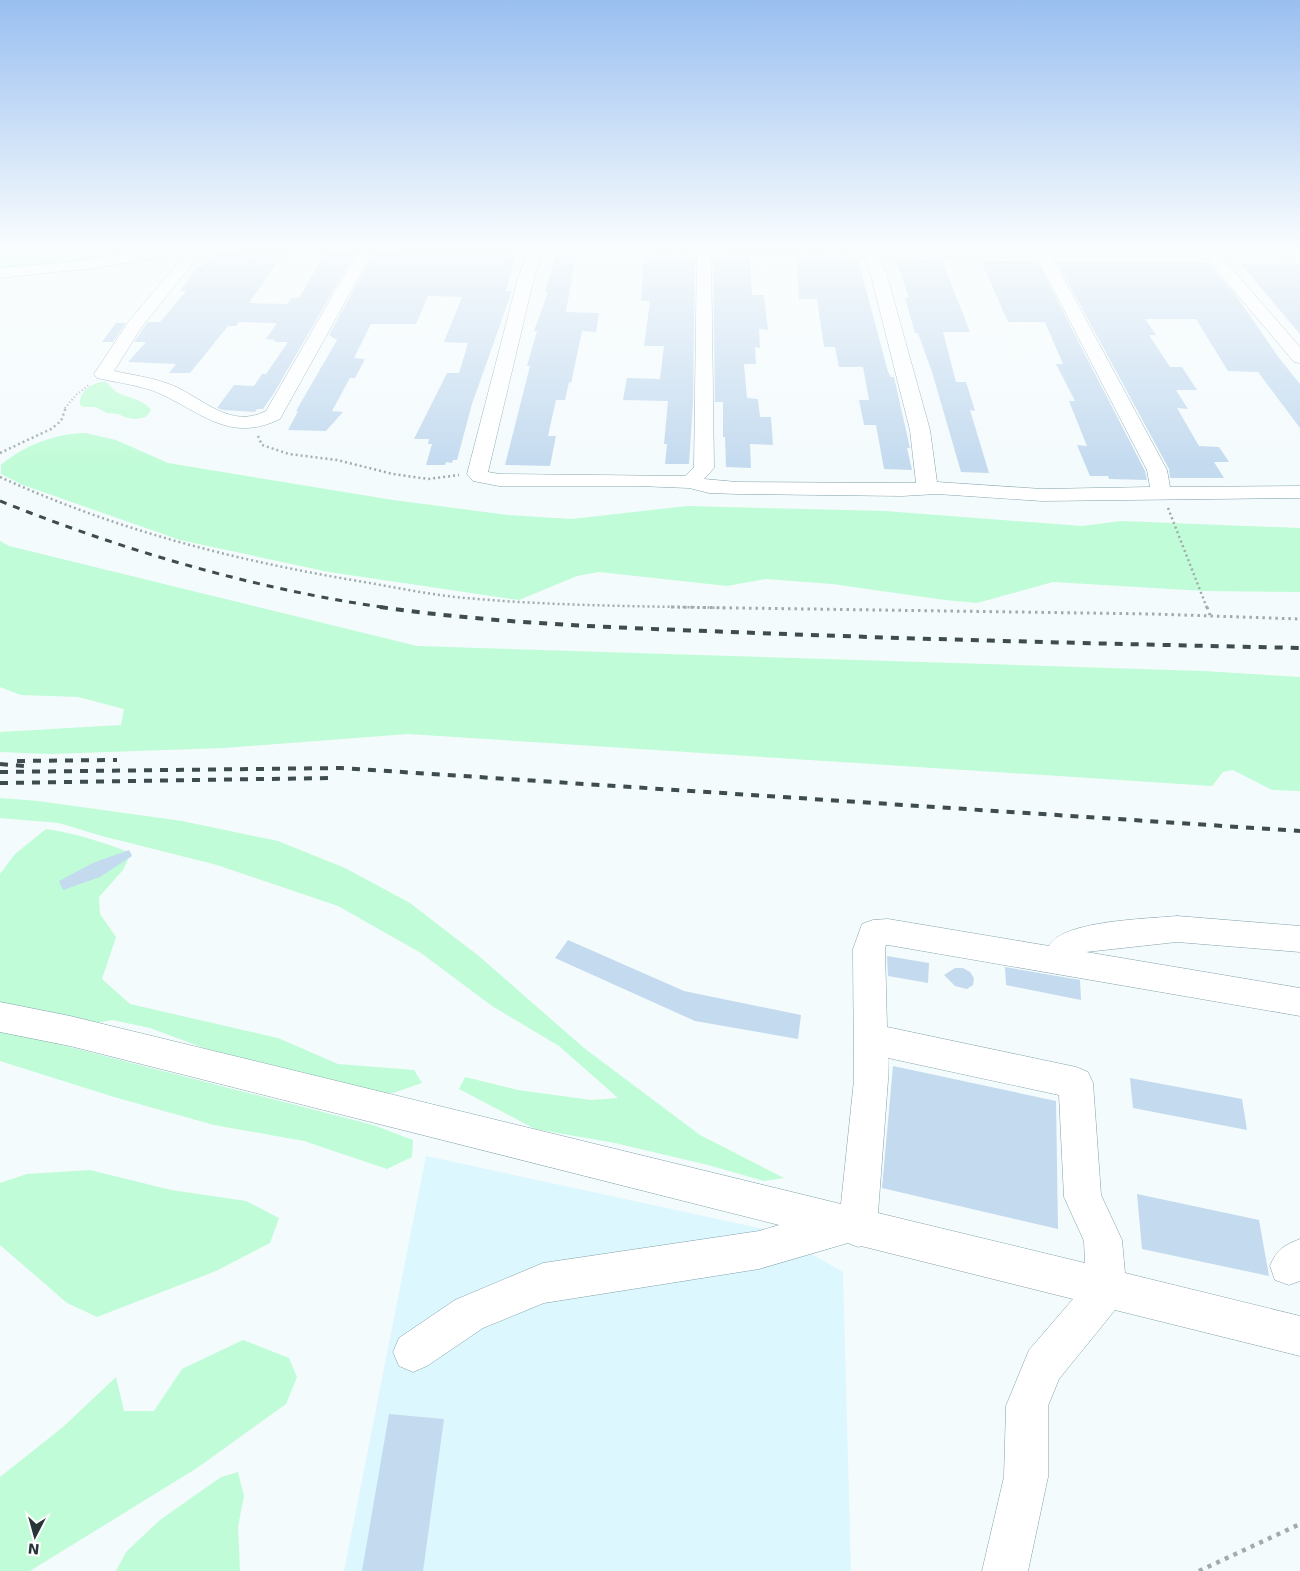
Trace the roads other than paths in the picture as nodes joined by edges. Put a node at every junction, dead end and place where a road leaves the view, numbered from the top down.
1 (137, 321) edge
2 (326, 321) edge
3 (517, 321) edge
4 (704, 321) edge
5 (891, 321) edge
6 (1078, 321) edge
7 (1269, 321) edge
8 (1300, 358) edge
9 (690, 482) junction
10 (927, 486) junction
11 (1161, 492) junction
12 (1300, 492) edge
13 (1300, 939) edge
14 (1057, 961) junction
15 (1300, 1002) edge
16 (0, 1017) edge
17 (871, 1039) junction
18 (852, 1226) junction
19 (1106, 1290) junction
20 (1300, 1336) edge
21 (413, 1352) dead end
22 (1005, 1571) edge

1 - 2 street
3 - 9 street
4 - 9 street
5 - 10 street
6 - 11 street
7 - 8 street
9 - 10 street
10 - 11 street
11 - 12 street
13 - 14 street
14 - 15 street
14 - 17 street
16 - 18 street
17 - 18 street
17 - 19 street
18 - 19 street
18 - 21 street
19 - 20 street
19 - 22 street

